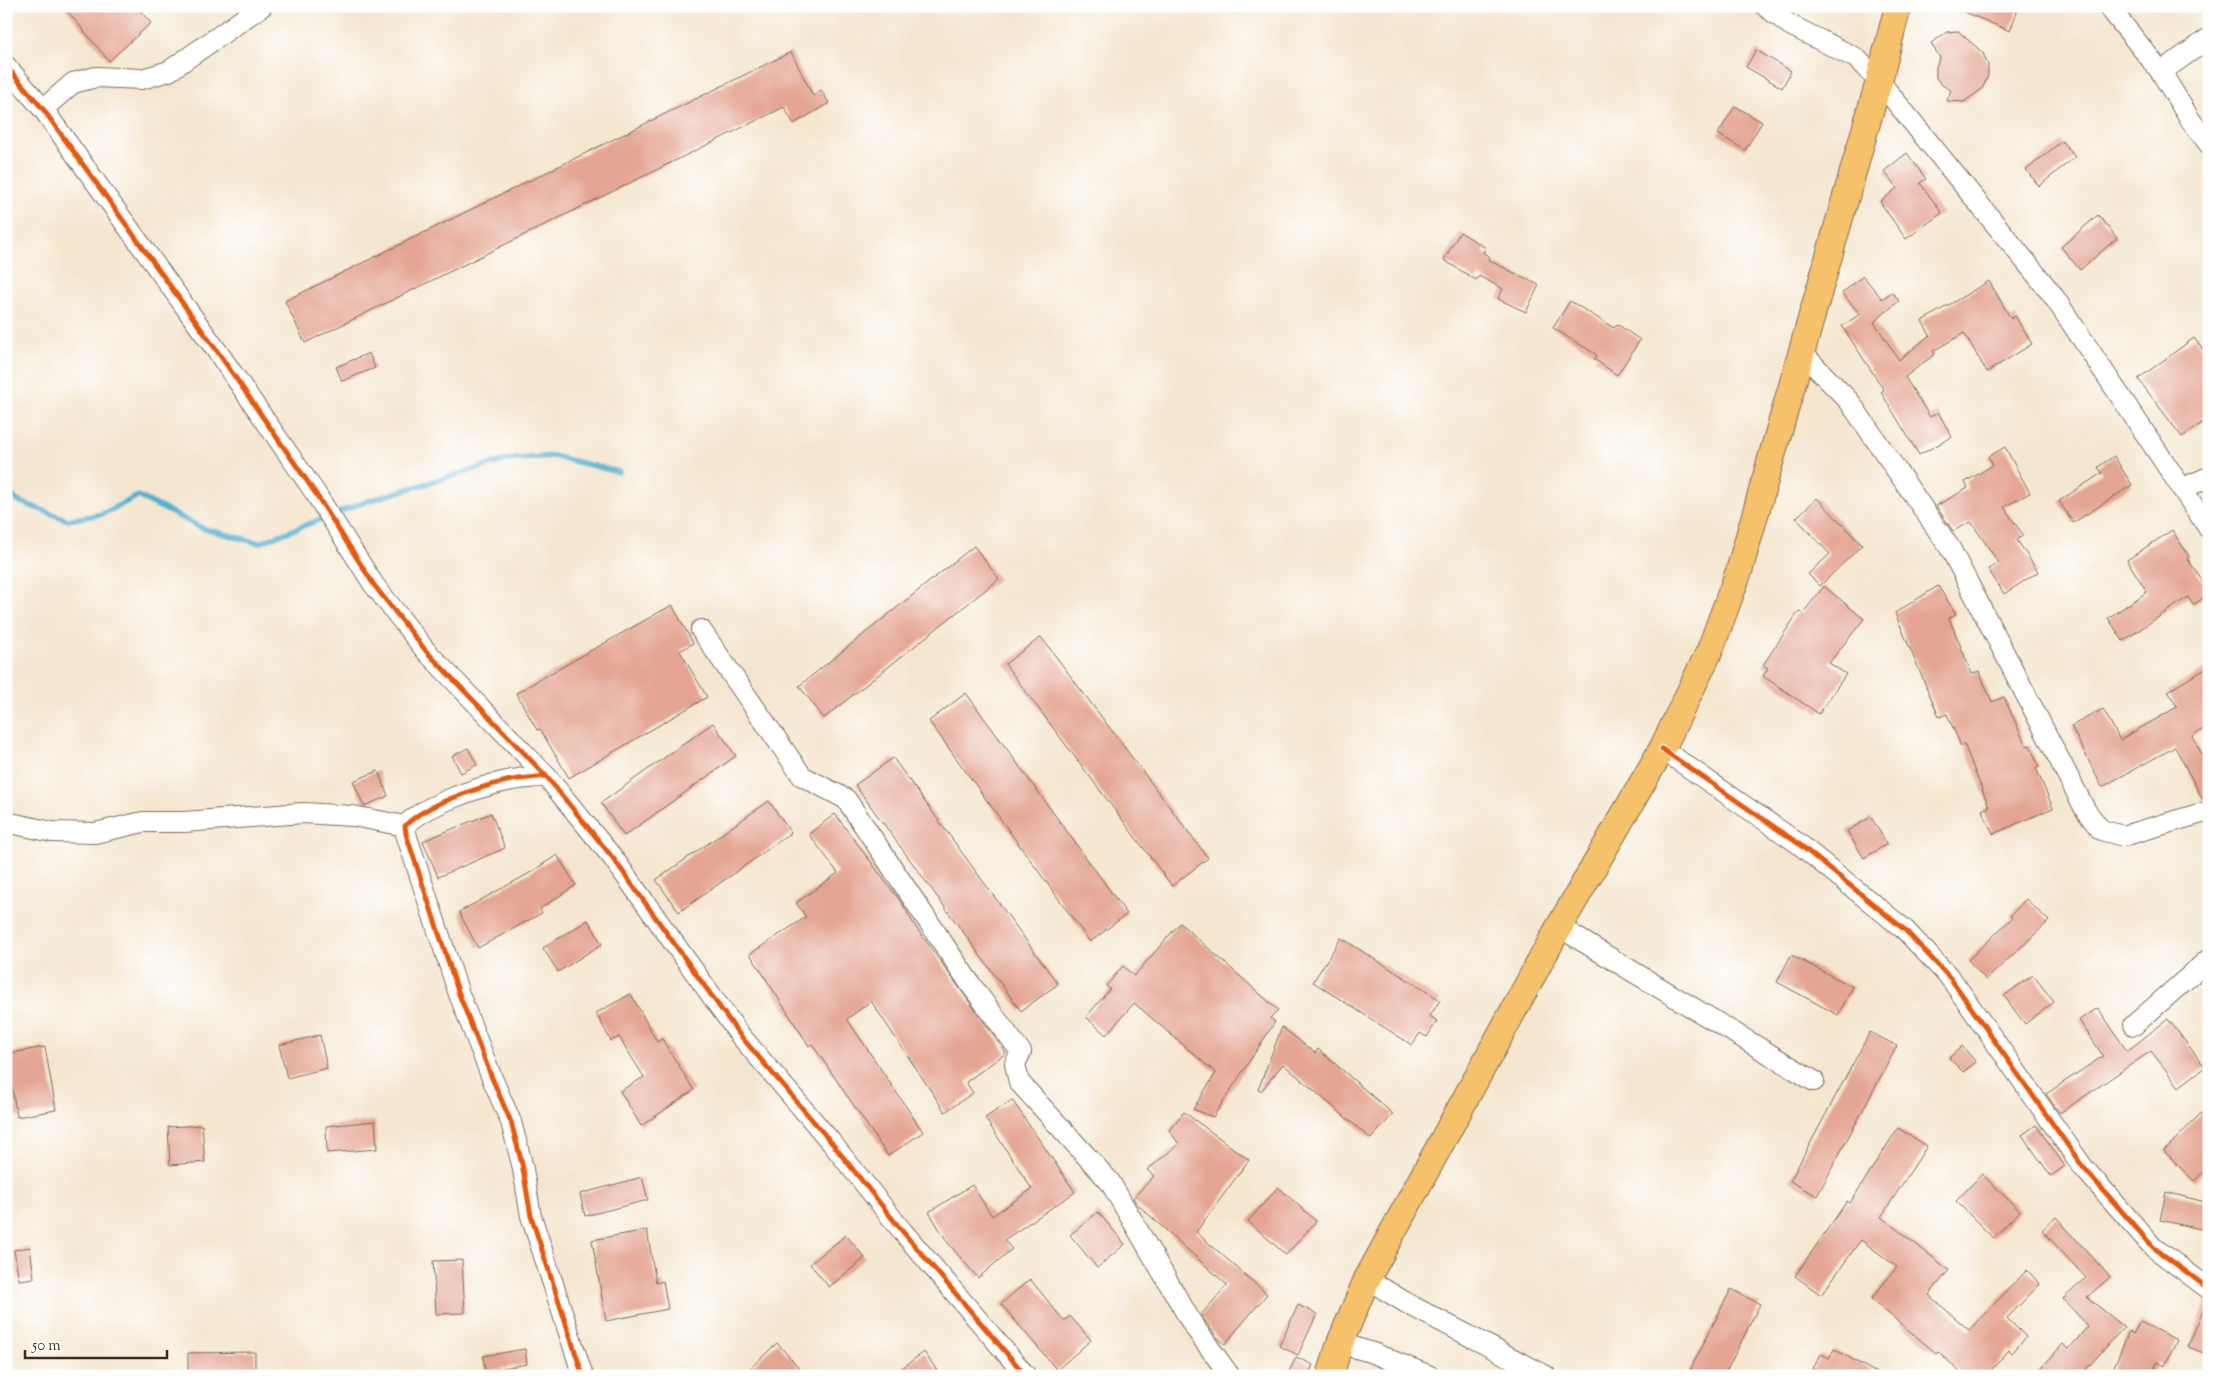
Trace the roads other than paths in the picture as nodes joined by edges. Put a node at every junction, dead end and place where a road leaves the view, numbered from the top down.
1 (262, 6) edge
2 (1765, 6) edge
3 (1898, 6) edge
4 (2108, 6) edge
5 (2209, 38) edge
6 (6, 66) edge
7 (2161, 72) junction
8 (1879, 82) junction
9 (42, 109) junction
10 (2209, 144) edge
11 (1802, 352) junction
12 (2209, 477) edge
13 (2183, 488) junction
14 (2209, 529) edge
15 (701, 630) dead end
16 (1662, 749) junction
17 (546, 776) junction
18 (2209, 811) edge
19 (6, 822) edge
20 (404, 826) junction
21 (1559, 927) junction
22 (2209, 959) edge
23 (2134, 1025) dead end
24 (1814, 1081) dead end
25 (1367, 1280) junction
26 (2209, 1289) edge
27 (1340, 1344) junction
28 (583, 1376) edge
29 (1026, 1376) edge
30 (1230, 1376) edge
31 (1330, 1376) edge
32 (1430, 1376) edge
33 (1546, 1376) edge

1 - 9 street
2 - 8 street
3 - 8 main road
4 - 7 street
5 - 7 street
6 - 9 street
7 - 10 street
8 - 11 main road
8 - 13 street
9 - 17 street
11 - 16 main road
11 - 18 street
12 - 13 street
13 - 14 street
15 - 30 street
16 - 21 main road
16 - 26 street
17 - 20 street
17 - 29 street
19 - 20 street
20 - 28 street
21 - 24 street
21 - 25 main road
22 - 23 street
25 - 27 main road
25 - 33 street
27 - 31 main road
27 - 32 street

